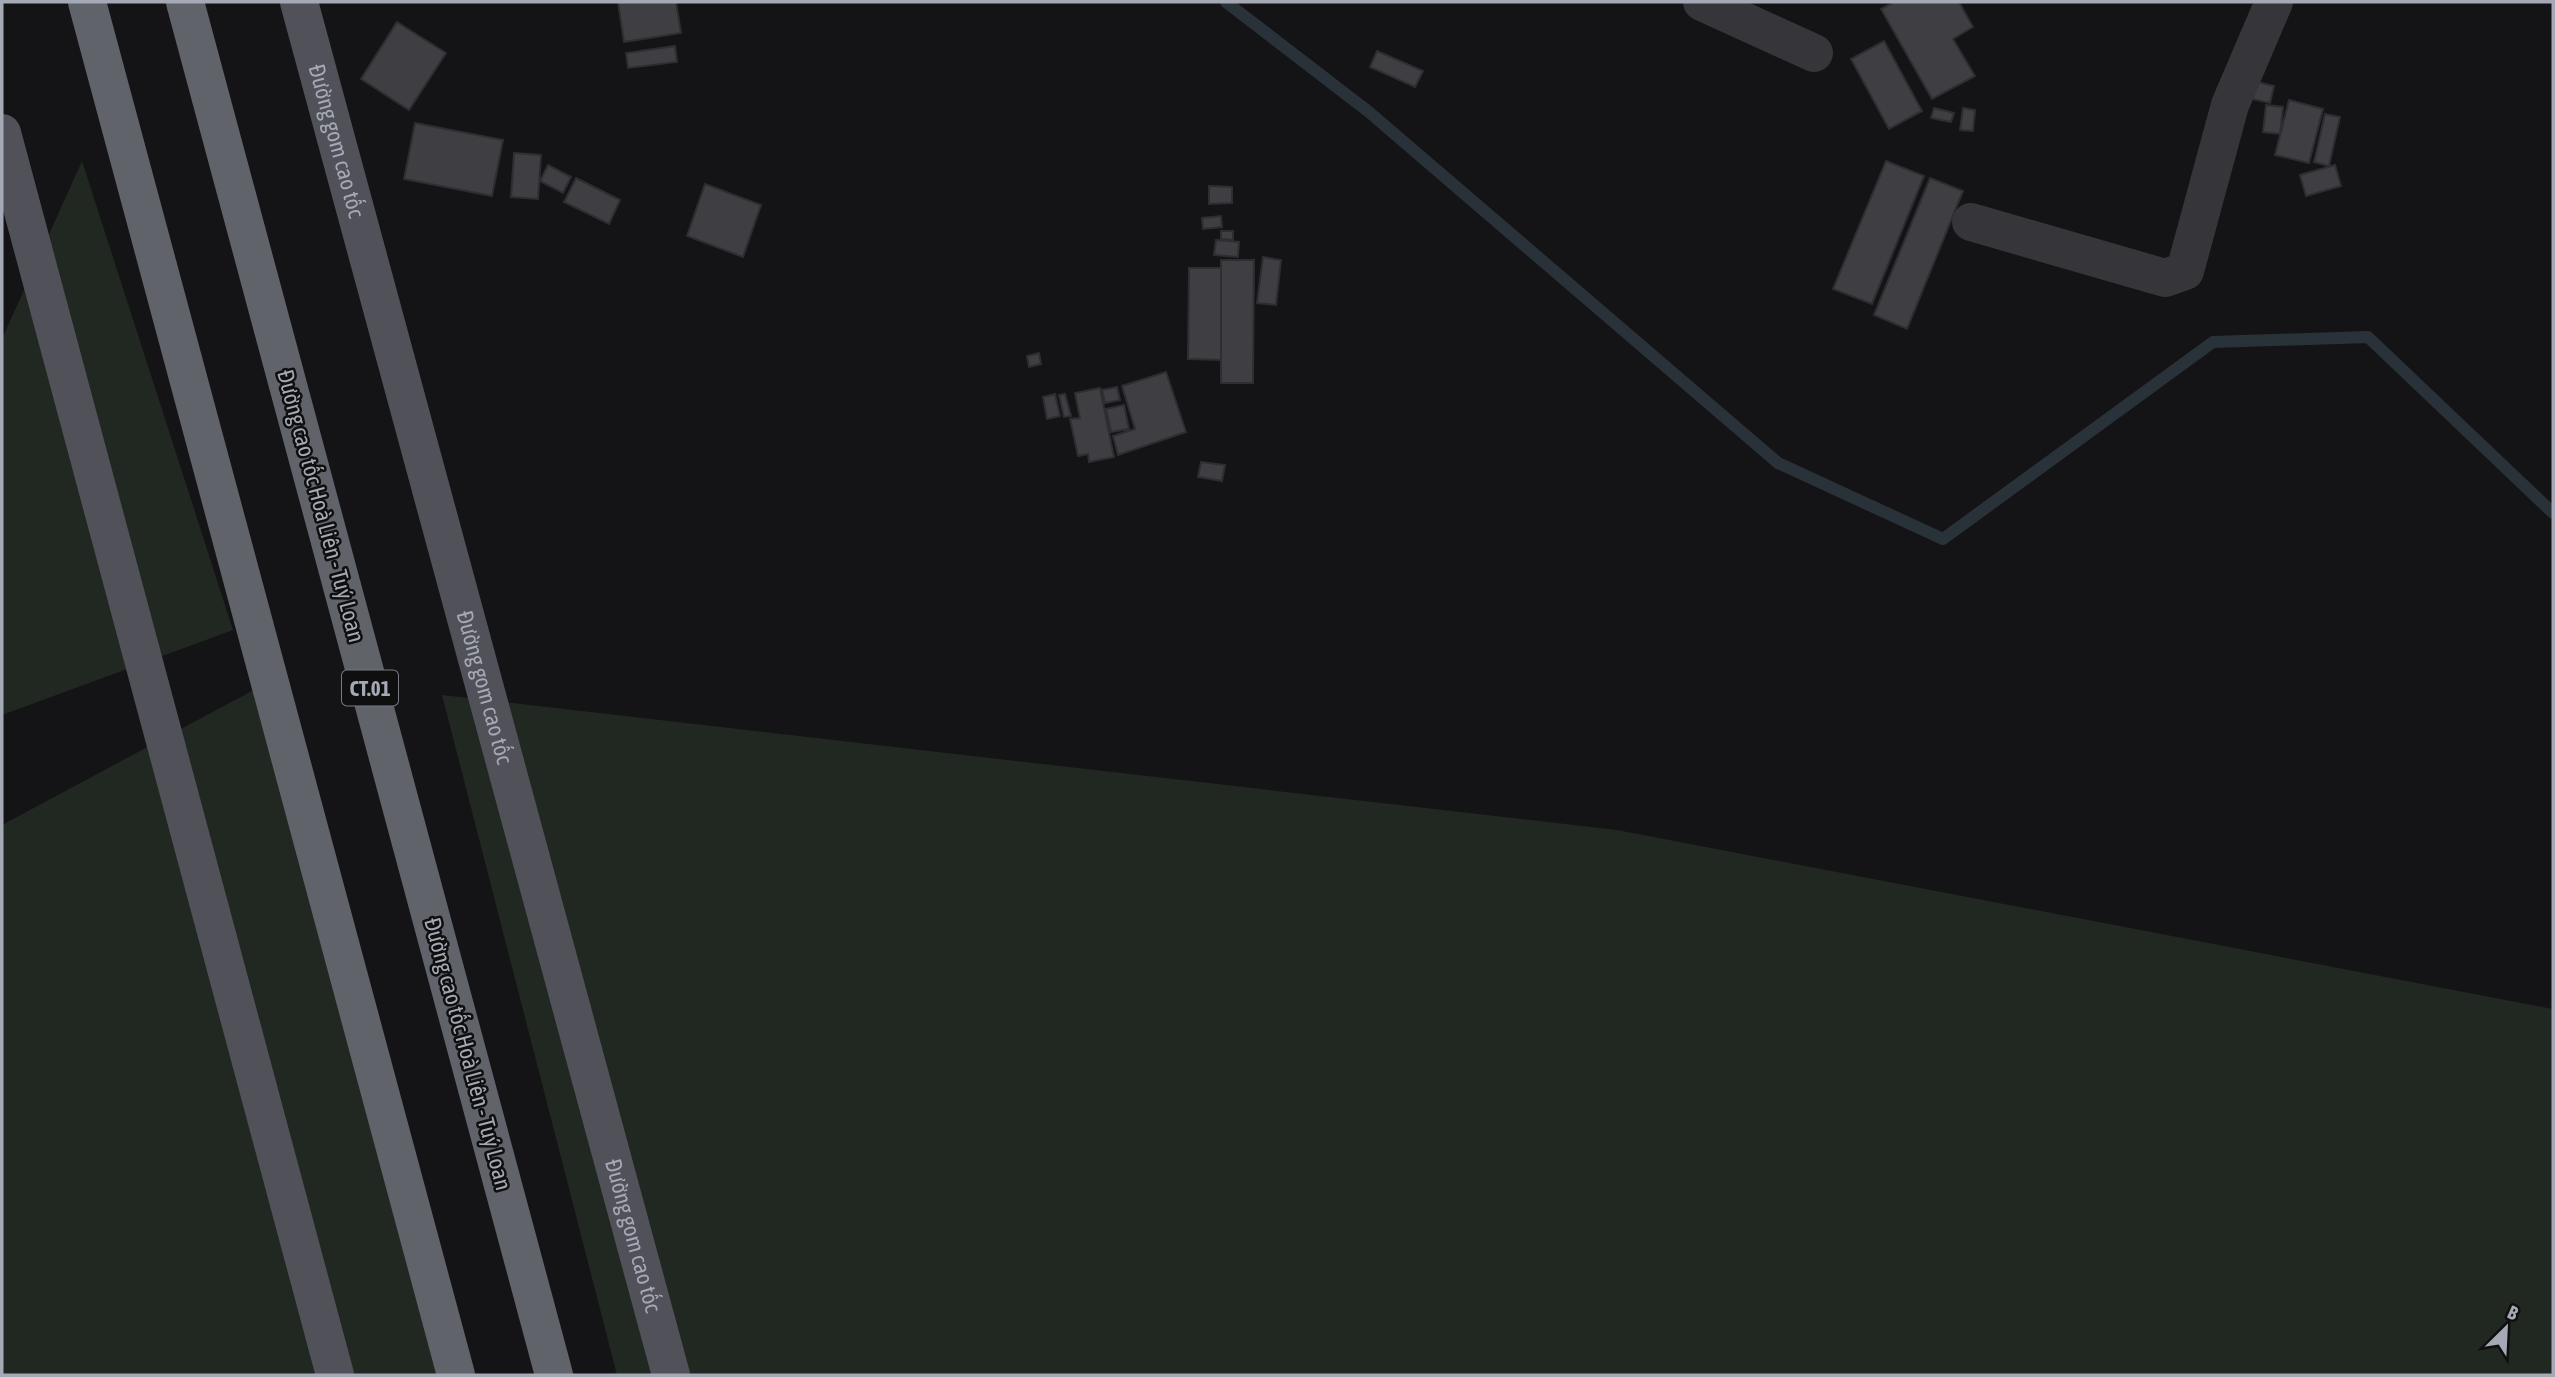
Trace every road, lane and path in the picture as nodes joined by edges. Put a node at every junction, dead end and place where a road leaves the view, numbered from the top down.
1 (87, 2) edge
2 (185, 2) edge
3 (299, 2) edge
4 (1702, 2) edge
5 (2274, 2) edge
6 (1814, 53) dead end
7 (2, 133) edge
8 (1971, 222) dead end
9 (335, 1375) edge
10 (456, 1375) edge
11 (554, 1375) edge
12 (671, 1375) edge

1 - 10 highway
2 - 11 highway, Đường cao tốc Hoà Liên - Tuý Loan / CT.01
3 - 12 main road, Đường gom cao tốc
4 - 6 street
5 - 8 street
7 - 9 main road

